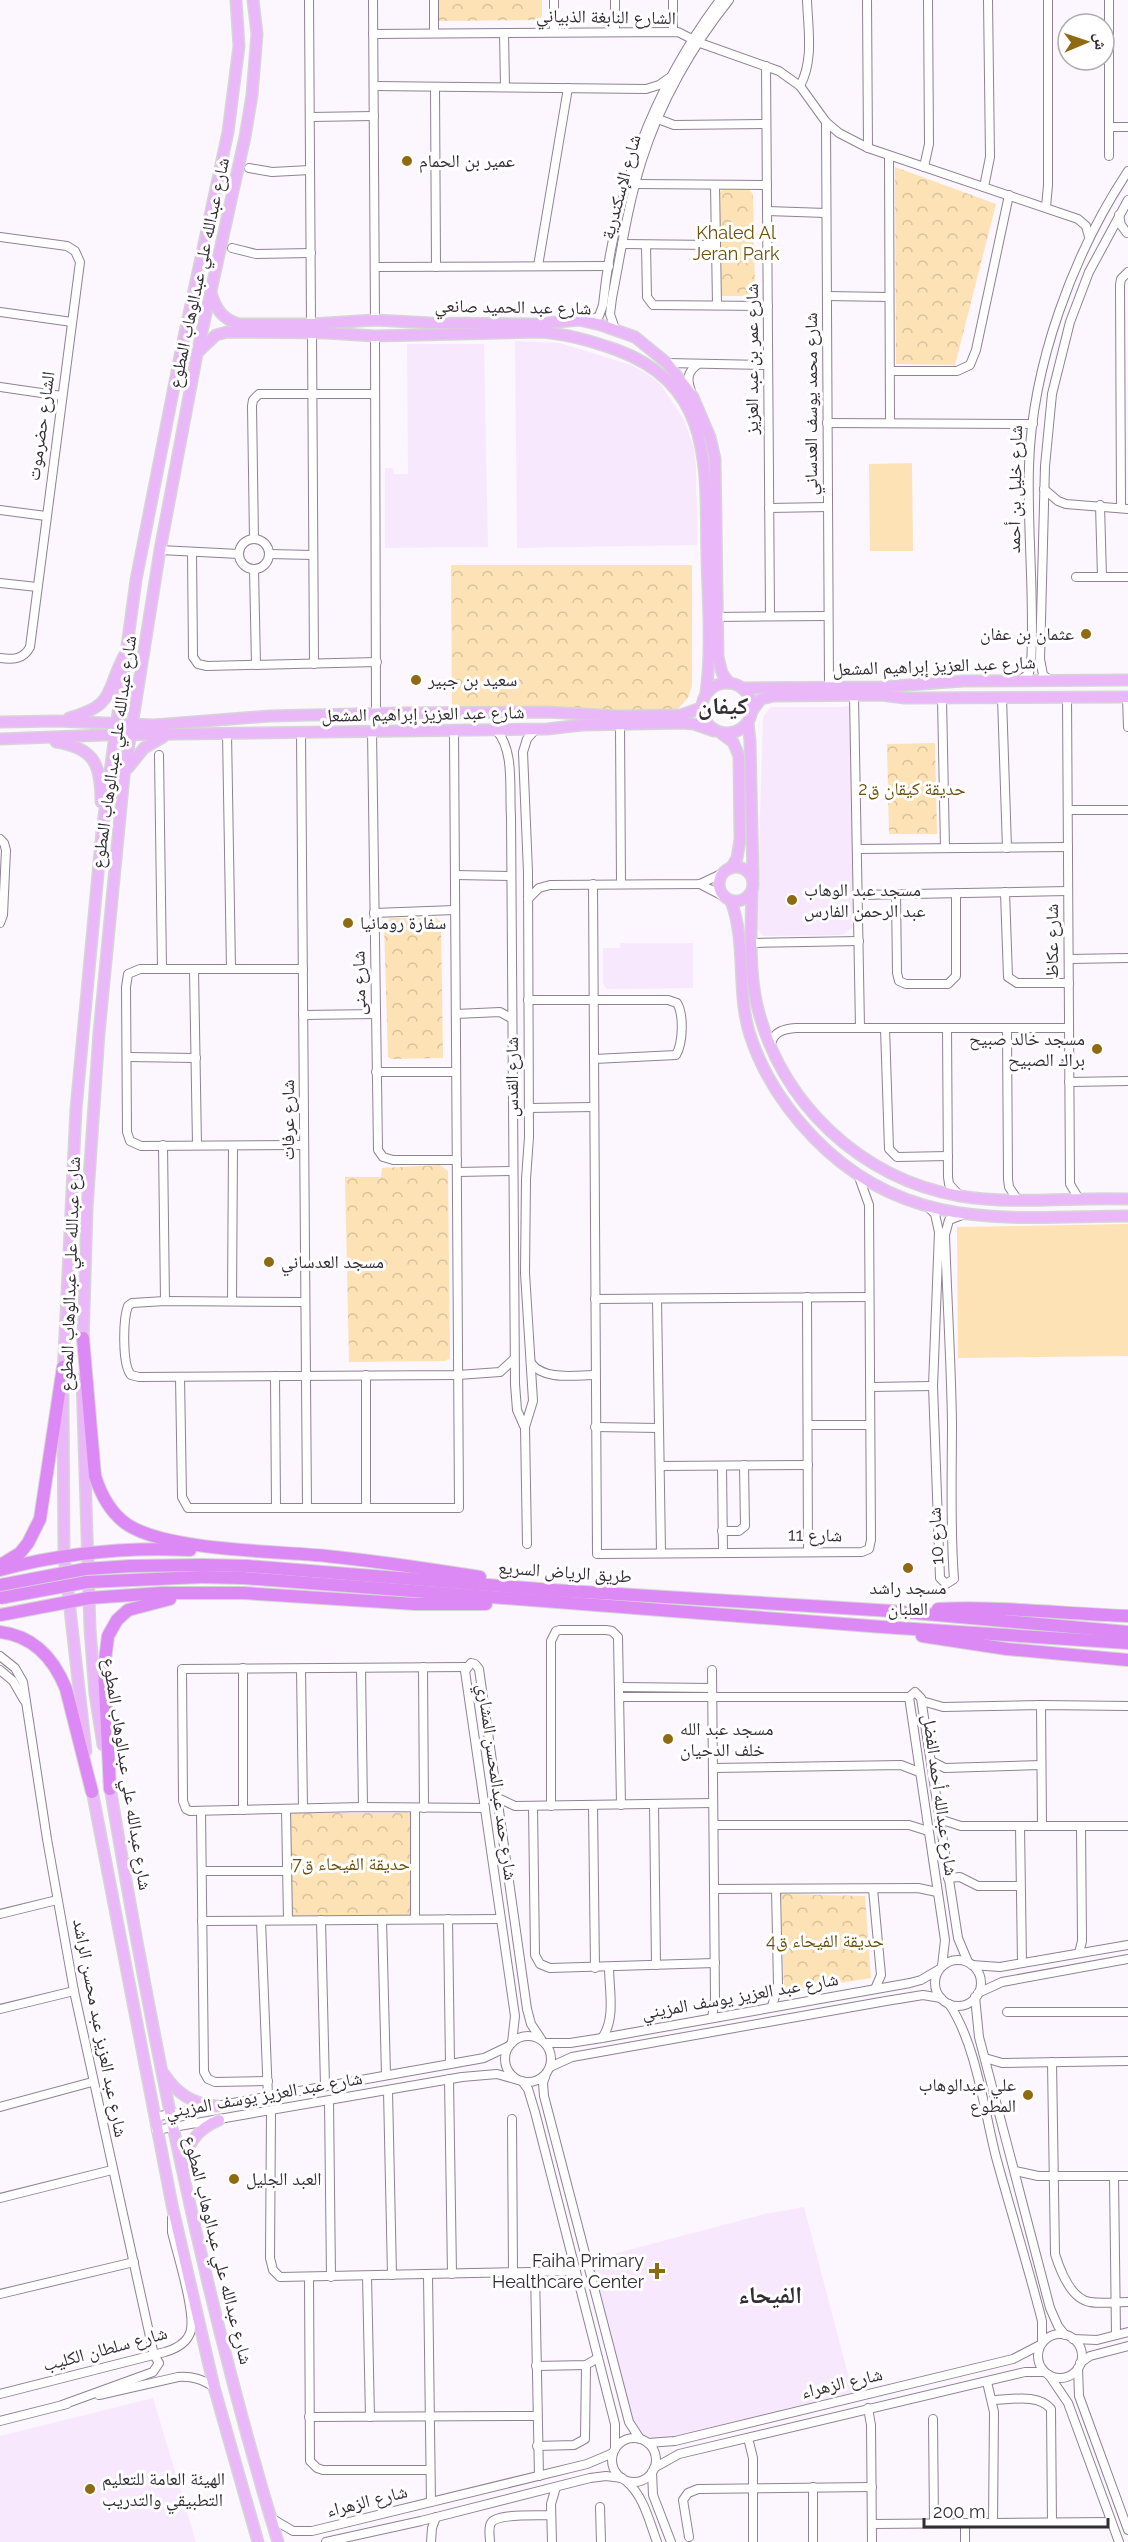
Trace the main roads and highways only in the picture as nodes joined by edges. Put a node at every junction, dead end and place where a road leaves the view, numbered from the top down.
1 (236, 0) edge
2 (254, 0) edge
3 (260, 0) edge
4 (257, 34) junction
5 (226, 144) junction
6 (224, 230) junction
7 (210, 291) junction
8 (345, 320) junction
9 (402, 320) junction
10 (570, 320) junction
11 (228, 326) junction
12 (311, 328) junction
13 (346, 336) junction
14 (403, 336) junction
15 (570, 336) junction
16 (635, 337) junction
17 (197, 354) junction
18 (628, 354) junction
19 (713, 617) junction
20 (129, 648) junction
21 (1084, 680) junction
22 (1107, 680) junction
23 (1128, 680) edge
24 (963, 681) junction
25 (982, 681) junction
26 (729, 683) junction
27 (905, 683) junction
28 (742, 688) junction
29 (706, 693) junction
30 (1084, 697) junction
31 (1109, 697) junction
32 (984, 698) junction
33 (1128, 698) edge
34 (905, 699) junction
35 (963, 699) junction
36 (701, 708) junction
37 (752, 711) junction
38 (546, 712) junction
39 (398, 713) junction
40 (418, 713) junction
41 (270, 716) junction
42 (57, 721) junction
43 (0, 722) edge
44 (748, 723) junction
45 (117, 729) junction
46 (541, 729) junction
47 (131, 730) junction
48 (418, 730) junction
49 (399, 731) junction
50 (718, 732) junction
51 (271, 733) junction
52 (172, 735) junction
53 (32, 738) junction
54 (0, 739) edge
55 (124, 776) junction
56 (102, 831) junction
57 (727, 870) junction
58 (753, 879) junction
59 (752, 891) junction
60 (727, 898) junction
61 (780, 1064) junction
62 (767, 1075) junction
63 (850, 1148) junction
64 (841, 1163) junction
65 (902, 1180) junction
66 (926, 1188) junction
67 (897, 1196) junction
68 (1115, 1199) junction
69 (1128, 1199) edge
70 (914, 1202) junction
71 (1114, 1216) junction
72 (1128, 1216) edge
73 (83, 1338) junction
74 (63, 1367) junction
75 (128, 1549) junction
76 (252, 1550) junction
77 (87, 1553) junction
78 (64, 1556) junction
79 (20, 1564) junction
80 (0, 1568) edge
81 (202, 1571) junction
82 (0, 1585) edge
83 (552, 1590) junction
84 (196, 1593) junction
85 (130, 1594) junction
86 (0, 1598) edge
87 (89, 1598) junction
88 (69, 1601) junction
89 (536, 1601) junction
90 (29, 1609) junction
91 (892, 1611) junction
92 (0, 1615) edge
93 (1128, 1616) edge
94 (883, 1627) junction
95 (0, 1632) edge
96 (1128, 1632) edge
97 (1128, 1644) edge
98 (1128, 1660) edge
99 (110, 1788) junction
100 (92, 1792) junction
101 (159, 2061) junction
102 (217, 2106) road end
103 (219, 2120) road end
104 (184, 2180) junction
105 (258, 2542) edge
106 (278, 2542) edge

1 - 5 main road, شارع عبدالله علي عبدالوهاب المطوع
2 - 4 main road, شارع عبدالله علي عبدالوهاب المطوع
3 - 4 main road
4 - 6 main road, شارع عبدالله علي عبدالوهاب المطوع
5 - 6 main road
5 - 20 main road, شارع عبدالله علي عبدالوهاب المطوع
6 - 7 main road, شارع عبدالله علي عبدالوهاب المطوع
7 - 11 main road
7 - 17 main road, شارع عبدالله علي عبدالوهاب المطوع
8 - 9 main road, شارع عبد الحميد صانعي
8 - 12 main road, شارع عبد الحميد صانعي
8 - 13 main road
9 - 10 main road, شارع عبد الحميد صانعي
9 - 14 main road
10 - 15 main road
10 - 16 main road, شارع عبد الحميد صانعي
11 - 12 main road, شارع عبد الحميد صانعي
11 - 17 main road
12 - 13 main road, شارع عبد الحميد صانعي
13 - 14 main road, شارع عبد الحميد صانعي
14 - 15 main road, شارع عبد الحميد صانعي
15 - 18 main road, شارع عبد الحميد صانعي
16 - 18 main road
16 - 19 main road, شارع عبد الحميد صانعي
17 - 47 main road, شارع عبدالله علي عبدالوهاب المطوع
18 - 19 main road, شارع عبد الحميد صانعي
19 - 26 main road, شارع عبد الحميد صانعي
19 - 29 main road, شارع عبد الحميد صانعي
20 - 42 main road
20 - 45 main road, شارع عبدالله علي عبدالوهاب المطوع
21 - 22 main road, شارع عبد العزيز إبراهيم المشعل
21 - 25 main road, شارع عبد العزيز إبراهيم المشعل
21 - 30 main road
22 - 23 main road, شارع عبد العزيز إبراهيم المشعل
22 - 31 main road
24 - 25 main road, شارع عبد العزيز إبراهيم المشعل
24 - 27 main road, شارع عبد العزيز إبراهيم المشعل
24 - 35 main road
25 - 32 main road
26 - 28 main road
26 - 29 main road
27 - 28 main road, شارع عبد العزيز إبراهيم المشعل
27 - 34 main road
28 - 37 main road
29 - 36 main road
30 - 31 main road, شارع عبد العزيز إبراهيم المشعل
30 - 32 main road, شارع عبد العزيز إبراهيم المشعل
31 - 33 main road, شارع عبد العزيز إبراهيم المشعل
32 - 35 main road, شارع عبد العزيز إبراهيم المشعل
34 - 35 main road, شارع عبد العزيز إبراهيم المشعل
34 - 37 main road, شارع عبد العزيز إبراهيم المشعل
36 - 38 main road, شارع عبد العزيز إبراهيم المشعل
36 - 50 main road
37 - 44 main road
38 - 40 main road, شارع عبد العزيز إبراهيم المشعل
38 - 46 main road
39 - 40 main road, شارع عبد العزيز إبراهيم المشعل
39 - 41 main road, شارع عبد العزيز إبراهيم المشعل
39 - 49 main road
40 - 48 main road
41 - 47 main road, شارع عبد العزيز إبراهيم المشعل
41 - 51 main road
42 - 43 main road
42 - 45 main road
44 - 50 main road
44 - 58 main road
45 - 47 main road
45 - 53 main road
45 - 56 main road, شارع عبدالله علي عبدالوهاب المطوع
46 - 48 main road, شارع عبد العزيز إبراهيم المشعل
46 - 50 main road, شارع عبد العزيز إبراهيم المشعل
47 - 52 main road, شارع عبد العزيز إبراهيم المشعل
47 - 55 main road, شارع عبدالله علي عبدالوهاب المطوع
48 - 49 main road, شارع عبد العزيز إبراهيم المشعل
49 - 51 main road, شارع عبد العزيز إبراهيم المشعل
50 - 57 main road
51 - 52 main road, شارع عبد العزيز إبراهيم المشعل
52 - 55 main road
53 - 54 main road
53 - 56 main road
55 - 73 main road, شارع عبدالله علي عبدالوهاب المطوع
56 - 74 main road, شارع عبدالله علي عبدالوهاب المطوع
57 - 58 main road
57 - 60 main road
58 - 59 main road
59 - 60 main road
59 - 61 main road
60 - 62 main road
61 - 62 main road
61 - 63 main road
62 - 64 main road
63 - 64 main road
63 - 65 main road
64 - 67 main road
65 - 66 main road
65 - 67 main road
66 - 68 main road
66 - 70 main road
67 - 70 main road
68 - 69 main road
68 - 71 main road
70 - 71 main road
71 - 72 main road
73 - 76 highway
73 - 77 main road, شارع عبدالله علي عبدالوهاب المطوع
74 - 78 main road, شارع عبدالله علي عبدالوهاب المطوع
74 - 80 highway
75 - 76 highway
75 - 77 highway
75 - 85 highway
76 - 83 highway
77 - 78 highway
77 - 87 main road, شارع عبدالله علي عبدالوهاب المطوع
78 - 79 highway
78 - 88 main road, شارع عبدالله علي عبدالوهاب المطوع
79 - 80 highway
79 - 90 highway
81 - 82 highway, طريق الرياض السريع, bridge
81 - 83 highway, طريق الرياض السريع
81 - 86 highway, طريق الرياض السريع, bridge
81 - 89 highway, طريق الرياض السريع
83 - 91 highway, طريق الرياض السريع
84 - 85 highway
84 - 89 highway
84 - 99 highway
85 - 87 highway
87 - 88 highway
87 - 99 main road, شارع عبدالله علي عبدالوهاب المطوع
88 - 90 highway
88 - 100 main road, شارع عبدالله علي عبدالوهاب المطوع
89 - 94 highway, طريق الرياض السريع
90 - 92 highway
91 - 93 highway
91 - 96 highway, طريق الرياض السريع
94 - 97 highway, طريق الرياض السريع
94 - 98 highway
95 - 100 highway
99 - 101 main road, شارع عبدالله علي عبدالوهاب المطوع
100 - 105 main road, شارع عبدالله علي عبدالوهاب المطوع
101 - 102 main road
101 - 104 main road, شارع عبدالله علي عبدالوهاب المطوع
103 - 104 main road
104 - 106 main road, شارع عبدالله علي عبدالوهاب المطوع

